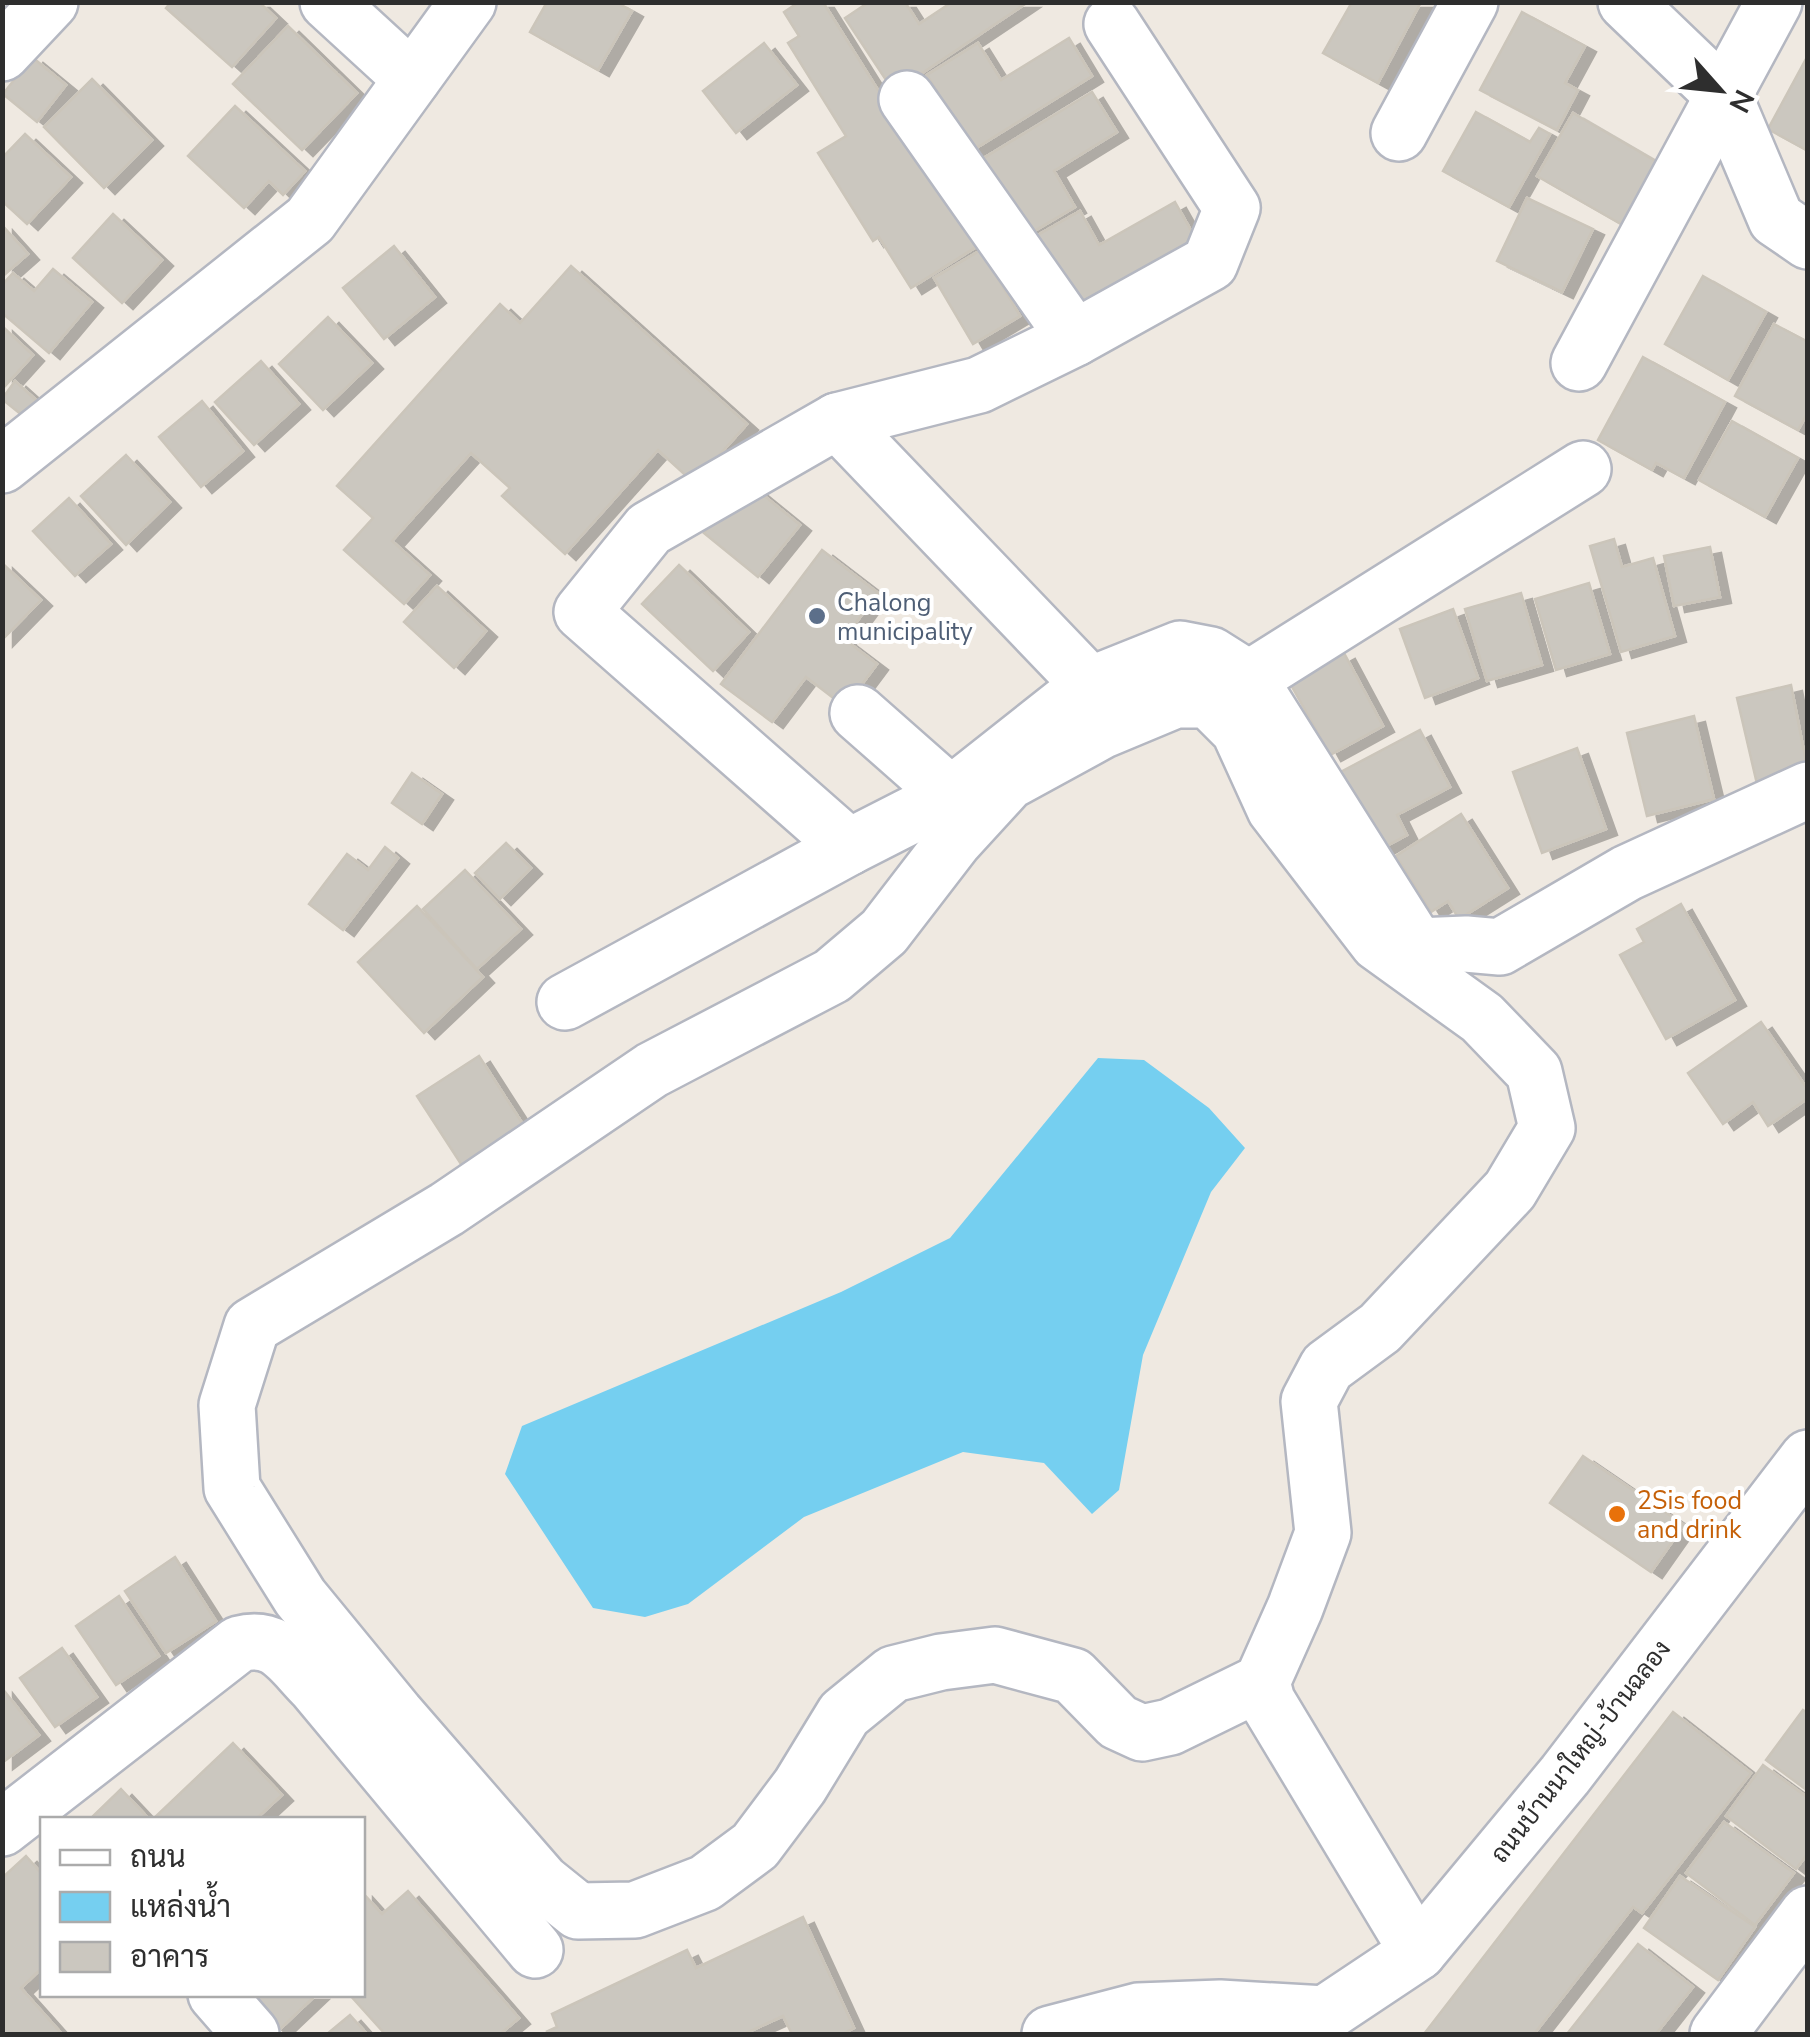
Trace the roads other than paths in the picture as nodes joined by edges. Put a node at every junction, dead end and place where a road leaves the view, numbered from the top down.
1 (50, 2) edge
2 (328, 2) edge
3 (468, 2) edge
4 (1470, 2) edge
5 (1626, 2) edge
6 (1774, 2) edge
7 (1112, 24) dead end
8 (2, 53) edge
9 (412, 78) junction
10 (1724, 96) junction
11 (906, 99) dead end
12 (1399, 133) dead end
13 (1808, 241) edge
14 (1075, 338) junction
15 (1579, 363) dead end
16 (836, 421) junction
17 (2, 465) edge
18 (1583, 469) dead end
19 (1249, 679) junction
20 (1090, 685) junction
21 (858, 714) dead end
22 (1808, 790) edge
23 (951, 795) junction
24 (849, 847) junction
25 (566, 1002) dead end
26 (1808, 1458) edge
27 (1262, 1682) junction
28 (37, 1815) edge
29 (1808, 1914) edge
30 (535, 1950) dead end
31 (1418, 1952) junction
32 (219, 1997) edge
33 (1340, 2024) edge
34 (251, 2034) edge
35 (1050, 2034) edge
36 (1718, 2034) edge

1 - 8 street
2 - 9 street
3 - 9 street
4 - 12 street
5 - 10 street
6 - 10 street
7 - 14 street
9 - 17 street
10 - 13 street
10 - 15 street
11 - 14 street
14 - 16 street
16 - 20 street
16 - 24 street
18 - 19 street
19 - 20 street
19 - 22 street
20 - 23 street
21 - 23 street
23 - 24 street
24 - 25 street
26 - 31 street, ถนนบ้านนาใหญ่-บ้านฉลอง
27 - 27 street
27 - 31 street
28 - 30 street
29 - 36 street
31 - 33 street, ถนนบ้านนาใหญ่-บ้านฉลอง
32 - 34 street
33 - 35 street

